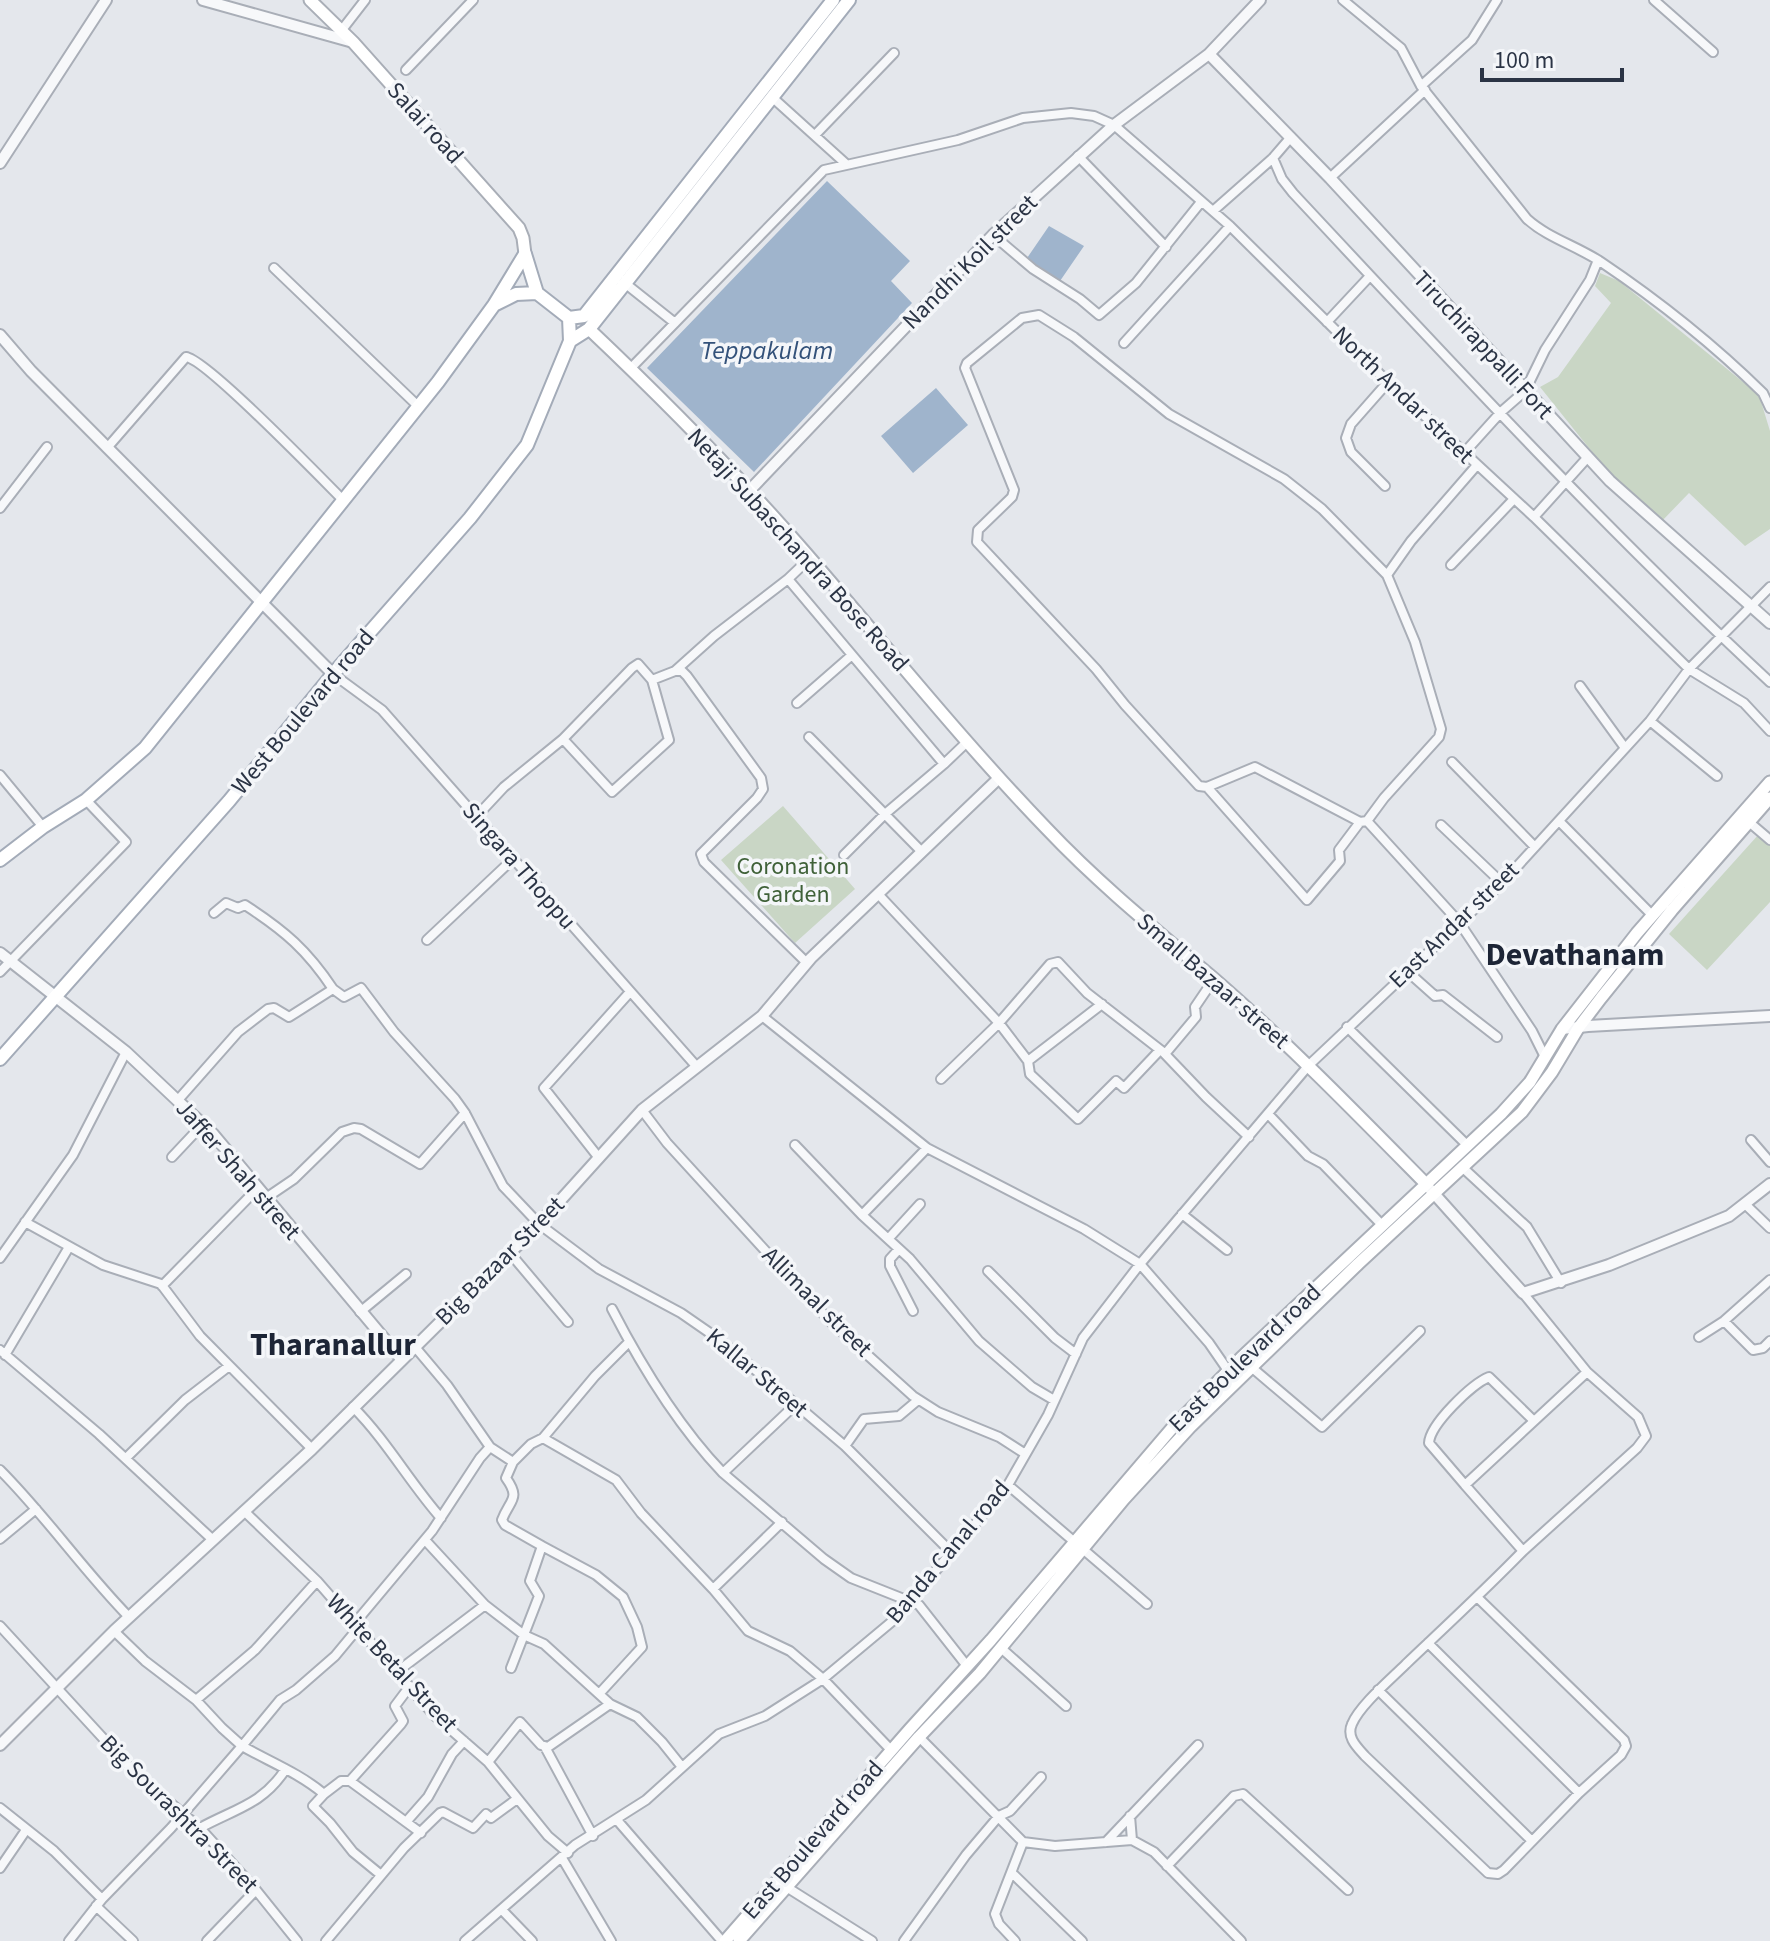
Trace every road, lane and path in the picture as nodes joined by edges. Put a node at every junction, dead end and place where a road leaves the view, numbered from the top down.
1 (106, 0) edge
2 (203, 0) edge
3 (310, 0) edge
4 (365, 0) edge
5 (473, 0) edge
6 (833, 0) edge
7 (849, 0) edge
8 (1260, 0) edge
9 (1343, 0) edge
10 (1497, 0) edge
11 (1654, 0) edge
12 (341, 31) junction
13 (353, 42) junction
14 (1713, 52) dead end
15 (894, 53) dead end
16 (1209, 54) junction
17 (406, 70) dead end
18 (1423, 88) junction
19 (773, 98) junction
20 (1114, 125) junction
21 (815, 135) junction
22 (1291, 137) junction
23 (1078, 156) junction
24 (1273, 158) junction
25 (0, 163) edge
26 (845, 163) junction
27 (1330, 178) junction
28 (1201, 202) junction
29 (1213, 211) junction
30 (1230, 226) junction
31 (993, 235) junction
32 (1166, 247) junction
33 (525, 254) junction
34 (1598, 260) junction
35 (274, 268) dead end
36 (1370, 276) junction
37 (626, 284) junction
38 (537, 293) junction
39 (494, 305) junction
40 (569, 318) junction
41 (1327, 322) junction
42 (675, 323) junction
43 (589, 329) junction
44 (0, 335) edge
45 (570, 341) junction
46 (1124, 343) dead end
47 (630, 369) junction
48 (1388, 382) junction
49 (1525, 391) junction
50 (419, 407) junction
51 (1770, 408) edge
52 (1501, 412) junction
53 (47, 447) dead end
54 (107, 448) junction
55 (1464, 453) junction
56 (1588, 457) junction
57 (1477, 465) junction
58 (1565, 481) junction
59 (1385, 486) dead end
60 (749, 491) junction
61 (1514, 499) junction
62 (344, 501) junction
63 (0, 508) edge
64 (1534, 517) junction
65 (810, 558) junction
66 (1451, 565) dead end
67 (1387, 575) junction
68 (788, 579) junction
69 (1770, 587) edge
70 (263, 604) junction
71 (1752, 606) junction
72 (1770, 623) edge
73 (1720, 636) junction
74 (852, 655) junction
75 (1689, 669) junction
76 (675, 671) junction
77 (333, 674) junction
78 (652, 680) junction
79 (1770, 682) edge
80 (1580, 686) dead end
81 (797, 703) dead end
82 (1650, 721) junction
83 (1770, 731) edge
84 (809, 737) dead end
85 (563, 739) junction
86 (967, 742) junction
87 (1625, 748) junction
88 (1452, 762) dead end
89 (944, 764) junction
90 (0, 775) edge
91 (1717, 776) dead end
92 (998, 779) junction
93 (1770, 782) edge
94 (1207, 787) junction
95 (1770, 798) edge
96 (86, 800) junction
97 (885, 814) junction
98 (476, 817) junction
99 (1364, 822) junction
100 (1560, 822) junction
101 (1749, 822) junction
102 (1441, 825) dead end
103 (43, 827) junction
104 (1770, 840) edge
105 (1535, 847) junction
106 (922, 852) junction
107 (844, 855) dead end
108 (513, 859) junction
109 (0, 860) edge
110 (1502, 883) junction
111 (878, 894) junction
112 (214, 913) dead end
113 (1653, 916) junction
114 (1459, 922) junction
115 (427, 940) dead end
116 (0, 953) edge
117 (10, 962) junction
118 (807, 963) junction
119 (1407, 971) junction
120 (0, 972) edge
121 (1214, 979) junction
122 (333, 989) junction
123 (630, 992) junction
124 (55, 999) junction
125 (1102, 1004) junction
126 (762, 1016) junction
127 (1770, 1016) edge
128 (999, 1023) junction
129 (1347, 1027) junction
130 (1579, 1027) junction
131 (1562, 1029) junction
132 (1497, 1037) dead end
133 (126, 1052) junction
134 (1163, 1052) junction
135 (1545, 1057) junction
136 (0, 1059) edge
137 (1028, 1061) junction
138 (1309, 1065) junction
139 (697, 1067) junction
140 (941, 1079) dead end
141 (178, 1100) junction
142 (642, 1110) junction
143 (465, 1113) junction
144 (1269, 1115) junction
145 (203, 1124) junction
146 (1249, 1137) junction
147 (1751, 1140) dead end
148 (795, 1145) dead end
149 (1467, 1145) junction
150 (927, 1148) junction
151 (172, 1157) dead end
152 (599, 1158) junction
153 (1770, 1162) edge
154 (1462, 1167) junction
155 (1770, 1184) edge
156 (258, 1188) junction
157 (1430, 1189) junction
158 (266, 1198) junction
159 (920, 1204) dead end
160 (1746, 1205) junction
161 (1182, 1214) junction
162 (862, 1215) junction
163 (25, 1222) junction
164 (539, 1224) junction
165 (1383, 1226) junction
166 (1770, 1228) edge
167 (889, 1238) junction
168 (69, 1247) junction
169 (899, 1249) junction
170 (1227, 1250) dead end
171 (510, 1253) junction
172 (1, 1254) edge
173 (1140, 1264) junction
174 (988, 1271) dead end
175 (406, 1274) dead end
176 (1770, 1280) edge
177 (1561, 1283) junction
178 (162, 1286) junction
179 (1523, 1293) junction
180 (612, 1309) dead end
181 (913, 1311) dead end
182 (360, 1312) junction
183 (1724, 1321) junction
184 (568, 1322) dead end
185 (1420, 1331) dead end
186 (1699, 1337) dead end
187 (1770, 1341) edge
188 (629, 1342) junction
189 (415, 1347) junction
190 (3, 1353) edge
191 (1076, 1354) junction
192 (402, 1360) junction
193 (229, 1366) junction
194 (1250, 1366) junction
195 (1229, 1372) junction
196 (1587, 1372) junction
197 (918, 1400) junction
198 (1054, 1400) junction
199 (795, 1405) junction
200 (353, 1407) junction
201 (1534, 1421) junction
202 (543, 1438) junction
203 (845, 1446) junction
204 (490, 1447) junction
205 (312, 1449) junction
206 (1024, 1453) junction
207 (126, 1458) junction
208 (513, 1462) junction
209 (0, 1470) edge
210 (723, 1473) junction
211 (1008, 1485) junction
212 (1465, 1485) junction
213 (36, 1509) junction
214 (244, 1511) junction
215 (441, 1518) junction
216 (782, 1522) junction
217 (0, 1539) edge
218 (213, 1540) junction
219 (425, 1540) junction
220 (542, 1546) junction
221 (1079, 1547) junction
222 (1523, 1551) junction
223 (952, 1553) junction
224 (317, 1581) junction
225 (713, 1589) junction
226 (1478, 1598) junction
227 (910, 1602) junction
228 (1147, 1604) dead end
229 (485, 1605) junction
230 (129, 1617) junction
231 (357, 1625) junction
232 (0, 1626) edge
233 (114, 1631) junction
234 (524, 1635) junction
235 (1428, 1643) junction
236 (1001, 1648) junction
237 (967, 1666) junction
238 (511, 1668) dead end
239 (398, 1671) junction
240 (823, 1679) junction
241 (410, 1686) junction
242 (59, 1689) junction
243 (1378, 1690) junction
244 (599, 1694) junction
245 (196, 1700) junction
246 (610, 1704) junction
247 (1066, 1706) dead end
248 (919, 1737) junction
249 (464, 1741) junction
250 (238, 1743) junction
251 (0, 1745) edge
252 (1198, 1745) dead end
253 (545, 1747) junction
254 (891, 1750) junction
255 (488, 1762) junction
256 (682, 1767) junction
257 (285, 1770) junction
258 (1041, 1777) dead end
259 (350, 1781) junction
260 (1579, 1793) junction
261 (324, 1794) junction
262 (517, 1799) junction
263 (0, 1808) edge
264 (184, 1814) junction
265 (999, 1816) junction
266 (1130, 1816) junction
267 (617, 1820) junction
268 (406, 1822) junction
269 (200, 1828) junction
270 (26, 1830) junction
271 (421, 1833) junction
272 (593, 1836) junction
273 (1132, 1840) junction
274 (1531, 1840) junction
275 (1023, 1842) junction
276 (1106, 1843) junction
277 (565, 1856) junction
278 (1167, 1866) junction
279 (0, 1868) edge
280 (1013, 1874) junction
281 (381, 1875) junction
282 (788, 1888) junction
283 (256, 1890) junction
284 (1348, 1890) dead end
285 (99, 1902) junction
286 (503, 1911) junction
287 (469, 1940) edge
288 (69, 1941) edge
289 (133, 1941) edge
290 (207, 1941) edge
291 (297, 1941) edge
292 (326, 1941) edge
293 (532, 1941) edge
294 (611, 1941) edge
295 (724, 1941) edge
296 (739, 1941) edge
297 (872, 1941) edge
298 (904, 1941) edge
299 (1015, 1941) edge
300 (1082, 1941) edge
301 (1241, 1941) edge

1 - 25 street
2 - 13 street
3 - 12 main road, Salai road
4 - 12 street
5 - 17 street
6 - 40 main road
7 - 19 main road
8 - 16 street, Nandhi Koil street
9 - 18 street
10 - 18 street
11 - 14 street
12 - 13 main road, Salai road
13 - 33 main road, Salai road
15 - 21 street
16 - 20 street, Nandhi Koil street
16 - 22 street, Tiruchirappalli Fort
18 - 27 street
18 - 34 street
19 - 21 street
19 - 37 main road
20 - 23 street, Nandhi Koil street
20 - 26 street
20 - 28 street, North Andar street
21 - 26 street
22 - 24 street
22 - 27 street, Tiruchirappalli Fort
23 - 31 street, Nandhi Koil street
23 - 32 street
24 - 29 street
24 - 36 street
26 - 42 street
27 - 49 street, Tiruchirappalli Fort
28 - 29 street, North Andar street
28 - 32 street
29 - 30 street, North Andar street
30 - 41 street, North Andar street
30 - 46 street
31 - 32 street
31 - 60 street, Nandhi Koil street
33 - 38 main road
33 - 39 main road
34 - 49 street
34 - 51 street
35 - 50 street
36 - 41 street
36 - 52 street
37 - 42 street
37 - 43 main road
38 - 39 main road
38 - 40 main road
39 - 50 main road
40 - 45 main road
41 - 48 street, North Andar street
42 - 47 street
43 - 45 main road
43 - 47 main road, Netaji Subaschandra Bose Road
44 - 54 street
45 - 77 main road, West Boulevard road
47 - 60 main road, Netaji Subaschandra Bose Road
48 - 55 street, North Andar street
48 - 59 street
49 - 52 street
49 - 56 street, Tiruchirappalli Fort
50 - 62 main road
52 - 55 street
52 - 58 street
53 - 63 street
54 - 62 street
54 - 70 street
55 - 57 street, North Andar street
56 - 58 street
56 - 71 street, Tiruchirappalli Fort
57 - 61 street, North Andar street
57 - 67 street
58 - 64 street
58 - 73 street
60 - 65 main road, Netaji Subaschandra Bose Road
61 - 64 street, North Andar street
61 - 66 street
62 - 70 main road
64 - 75 street, North Andar street
65 - 68 street
65 - 86 main road, Netaji Subaschandra Bose Road
67 - 94 street
67 - 99 street
68 - 74 street
68 - 76 street
69 - 71 street, East Andar street
70 - 77 street
70 - 96 main road
71 - 72 street, Tiruchirappalli Fort
71 - 73 street, East Andar street
73 - 75 street, East Andar street
73 - 79 street
74 - 81 street
74 - 89 street
75 - 82 street, East Andar street
75 - 83 street, North Andar street
76 - 78 street
76 - 118 street
77 - 98 street, Singara Thoppu
77 - 124 main road, West Boulevard road
78 - 85 street
78 - 85 street
80 - 87 street
82 - 87 street, East Andar street
82 - 91 street
84 - 97 street
85 - 98 street
86 - 89 street
86 - 92 main road, Netaji Subaschandra Bose Road
87 - 100 street, East Andar street
88 - 105 street
89 - 97 street
90 - 103 street
92 - 106 street, Big Bazaar Street
92 - 121 main road, Small Bazaar street
93 - 113 main road, East Boulevard road
94 - 99 street
94 - 99 street
95 - 101 main road
96 - 103 main road
96 - 117 street
97 - 106 street
97 - 107 street
98 - 108 street, Singara Thoppu
99 - 114 street
100 - 105 street, East Andar street
100 - 113 street
101 - 104 street
101 - 130 main road
102 - 110 street
103 - 109 main road
105 - 110 street, East Andar street
106 - 111 street, Big Bazaar Street
108 - 115 street
108 - 123 street, Singara Thoppu
110 - 114 street, East Andar street
111 - 118 street, Big Bazaar Street
111 - 128 street
112 - 122 street
113 - 131 main road, East Boulevard road
114 - 119 street, East Andar street
114 - 135 street
116 - 117 street, Jaffer Shah street
117 - 120 street
117 - 124 street, Jaffer Shah street
118 - 126 street, Big Bazaar Street
119 - 129 street, East Andar street
119 - 132 street
121 - 134 street
121 - 138 main road, Small Bazaar street
122 - 141 street
122 - 143 street, Kallar Street
123 - 139 street, Singara Thoppu
123 - 152 street
124 - 133 street, Jaffer Shah street
124 - 136 main road, West Boulevard road
125 - 128 street
125 - 134 street
125 - 137 street
126 - 139 street, Big Bazaar Street
126 - 150 street
127 - 130 street
128 - 137 street
128 - 140 street
129 - 138 street, East Andar street
129 - 149 street
130 - 131 street
130 - 154 main road
131 - 135 main road, East Boulevard road
133 - 141 street, Jaffer Shah street
133 - 163 street
134 - 137 street
134 - 146 street
135 - 149 main road, East Boulevard road
138 - 144 street, East Andar street
138 - 157 main road, Small Bazaar street
139 - 142 street, Big Bazaar Street
141 - 145 street, Jaffer Shah street
142 - 152 street, Big Bazaar Street
142 - 197 street, Allimaal street
143 - 158 street
143 - 164 street, Kallar Street
144 - 146 street, East Andar street
144 - 165 street
145 - 151 street
145 - 156 street, Jaffer Shah street
146 - 161 street, East Andar street
147 - 153 street
148 - 162 street
149 - 157 main road, East Boulevard road
150 - 162 street
150 - 173 street
152 - 164 street, Big Bazaar Street
154 - 157 main road
154 - 177 street
155 - 160 street
156 - 158 street, Jaffer Shah street
156 - 178 street
157 - 165 main road, East Boulevard road
157 - 179 street
157 - 194 main road
158 - 182 street, Jaffer Shah street
159 - 167 street
160 - 166 street
160 - 177 street
161 - 170 street
161 - 173 street, East Andar street
162 - 167 street
163 - 168 street
163 - 172 street
164 - 171 street, Big Bazaar Street
164 - 199 street, Kallar Street
165 - 195 main road, East Boulevard road
167 - 169 street
168 - 178 street
168 - 190 street
169 - 181 street
169 - 198 street
171 - 184 street
171 - 189 street, Big Bazaar Street
173 - 191 street, Banda Canal road
173 - 195 street
174 - 191 street
175 - 182 street
176 - 183 street
177 - 179 street
178 - 193 street
179 - 196 street
180 - 188 street
182 - 192 street, Jaffer Shah street
183 - 186 street
183 - 187 street
185 - 194 street
188 - 202 street
188 - 210 street
189 - 192 street, Big Bazaar Street
189 - 204 street
190 - 207 street
191 - 198 street, Banda Canal road
192 - 200 street, Big Bazaar Street
193 - 205 street
193 - 207 street
194 - 221 main road
195 - 221 main road, East Boulevard road
196 - 201 street
196 - 222 street
197 - 203 street
197 - 206 street, Allimaal street
198 - 206 street, Banda Canal road
199 - 203 street, Kallar Street
199 - 210 street
200 - 205 street, Big Bazaar Street
200 - 215 street
201 - 212 street
201 - 212 street
202 - 208 street
202 - 225 street
203 - 223 street, Kallar Street
204 - 208 street
204 - 215 street
205 - 214 street, Big Bazaar Street
206 - 211 street, Banda Canal road
207 - 218 street
208 - 220 street
209 - 213 street
210 - 216 street
211 - 221 street
211 - 223 street, Banda Canal road
212 - 222 street
213 - 217 street
213 - 230 street
214 - 218 street, Big Bazaar Street
214 - 224 street, White Betal Street
215 - 219 street
216 - 225 street
216 - 227 street
218 - 230 street, Big Bazaar Street
219 - 229 street
219 - 231 street
220 - 234 street
220 - 244 street
221 - 228 street
221 - 236 main road
221 - 237 main road, East Boulevard road
222 - 226 street
223 - 227 street, Banda Canal road
224 - 231 street, White Betal Street
224 - 245 street
225 - 240 street
226 - 235 street
226 - 260 street
227 - 237 street
227 - 240 street, Banda Canal road
229 - 234 street
229 - 239 street
230 - 233 street, Big Bazaar Street
231 - 239 street, White Betal Street
231 - 250 street
232 - 242 street, Big Sourashtra Street
233 - 242 street, Big Bazaar Street
233 - 245 street
234 - 238 street
234 - 244 street
235 - 243 street
235 - 260 street
236 - 247 street
236 - 248 main road
237 - 254 main road, East Boulevard road
239 - 241 street, White Betal Street
240 - 254 street
240 - 256 street, Banda Canal road
241 - 249 street, White Betal Street
241 - 259 street
242 - 251 street, Big Bazaar Street
242 - 264 street, Big Sourashtra Street
243 - 274 street
243 - 274 street
244 - 246 street
245 - 250 street
246 - 253 street
246 - 256 street
248 - 265 street
248 - 282 main road
249 - 255 street, White Betal Street
249 - 268 street
250 - 257 street
250 - 264 street
252 - 266 street
253 - 255 street
253 - 272 street
254 - 295 main road, East Boulevard road
255 - 262 street, White Betal Street
256 - 267 street, Banda Canal road
257 - 261 street
257 - 269 street
258 - 265 street
259 - 261 street
259 - 268 street
260 - 274 street
261 - 281 street
262 - 271 street
262 - 277 street, White Betal Street
263 - 270 street
264 - 269 street, Big Sourashtra Street
264 - 285 street
265 - 275 street
265 - 298 street
266 - 273 street
266 - 276 street
267 - 272 street, Banda Canal road
267 - 295 street
268 - 271 street
269 - 283 street, Big Sourashtra Street
270 - 279 street
270 - 285 street
271 - 281 street
272 - 277 street, Banda Canal road
273 - 276 street
273 - 278 street
275 - 276 street
275 - 280 street
277 - 286 street, Banda Canal road
277 - 294 street, White Betal Street
278 - 284 street
278 - 301 street
280 - 299 street
280 - 300 street
281 - 292 street
282 - 296 main road
282 - 297 street
283 - 290 street
283 - 291 street, Big Sourashtra Street
285 - 288 street
285 - 289 street
286 - 287 street, Banda Canal road
286 - 293 street

